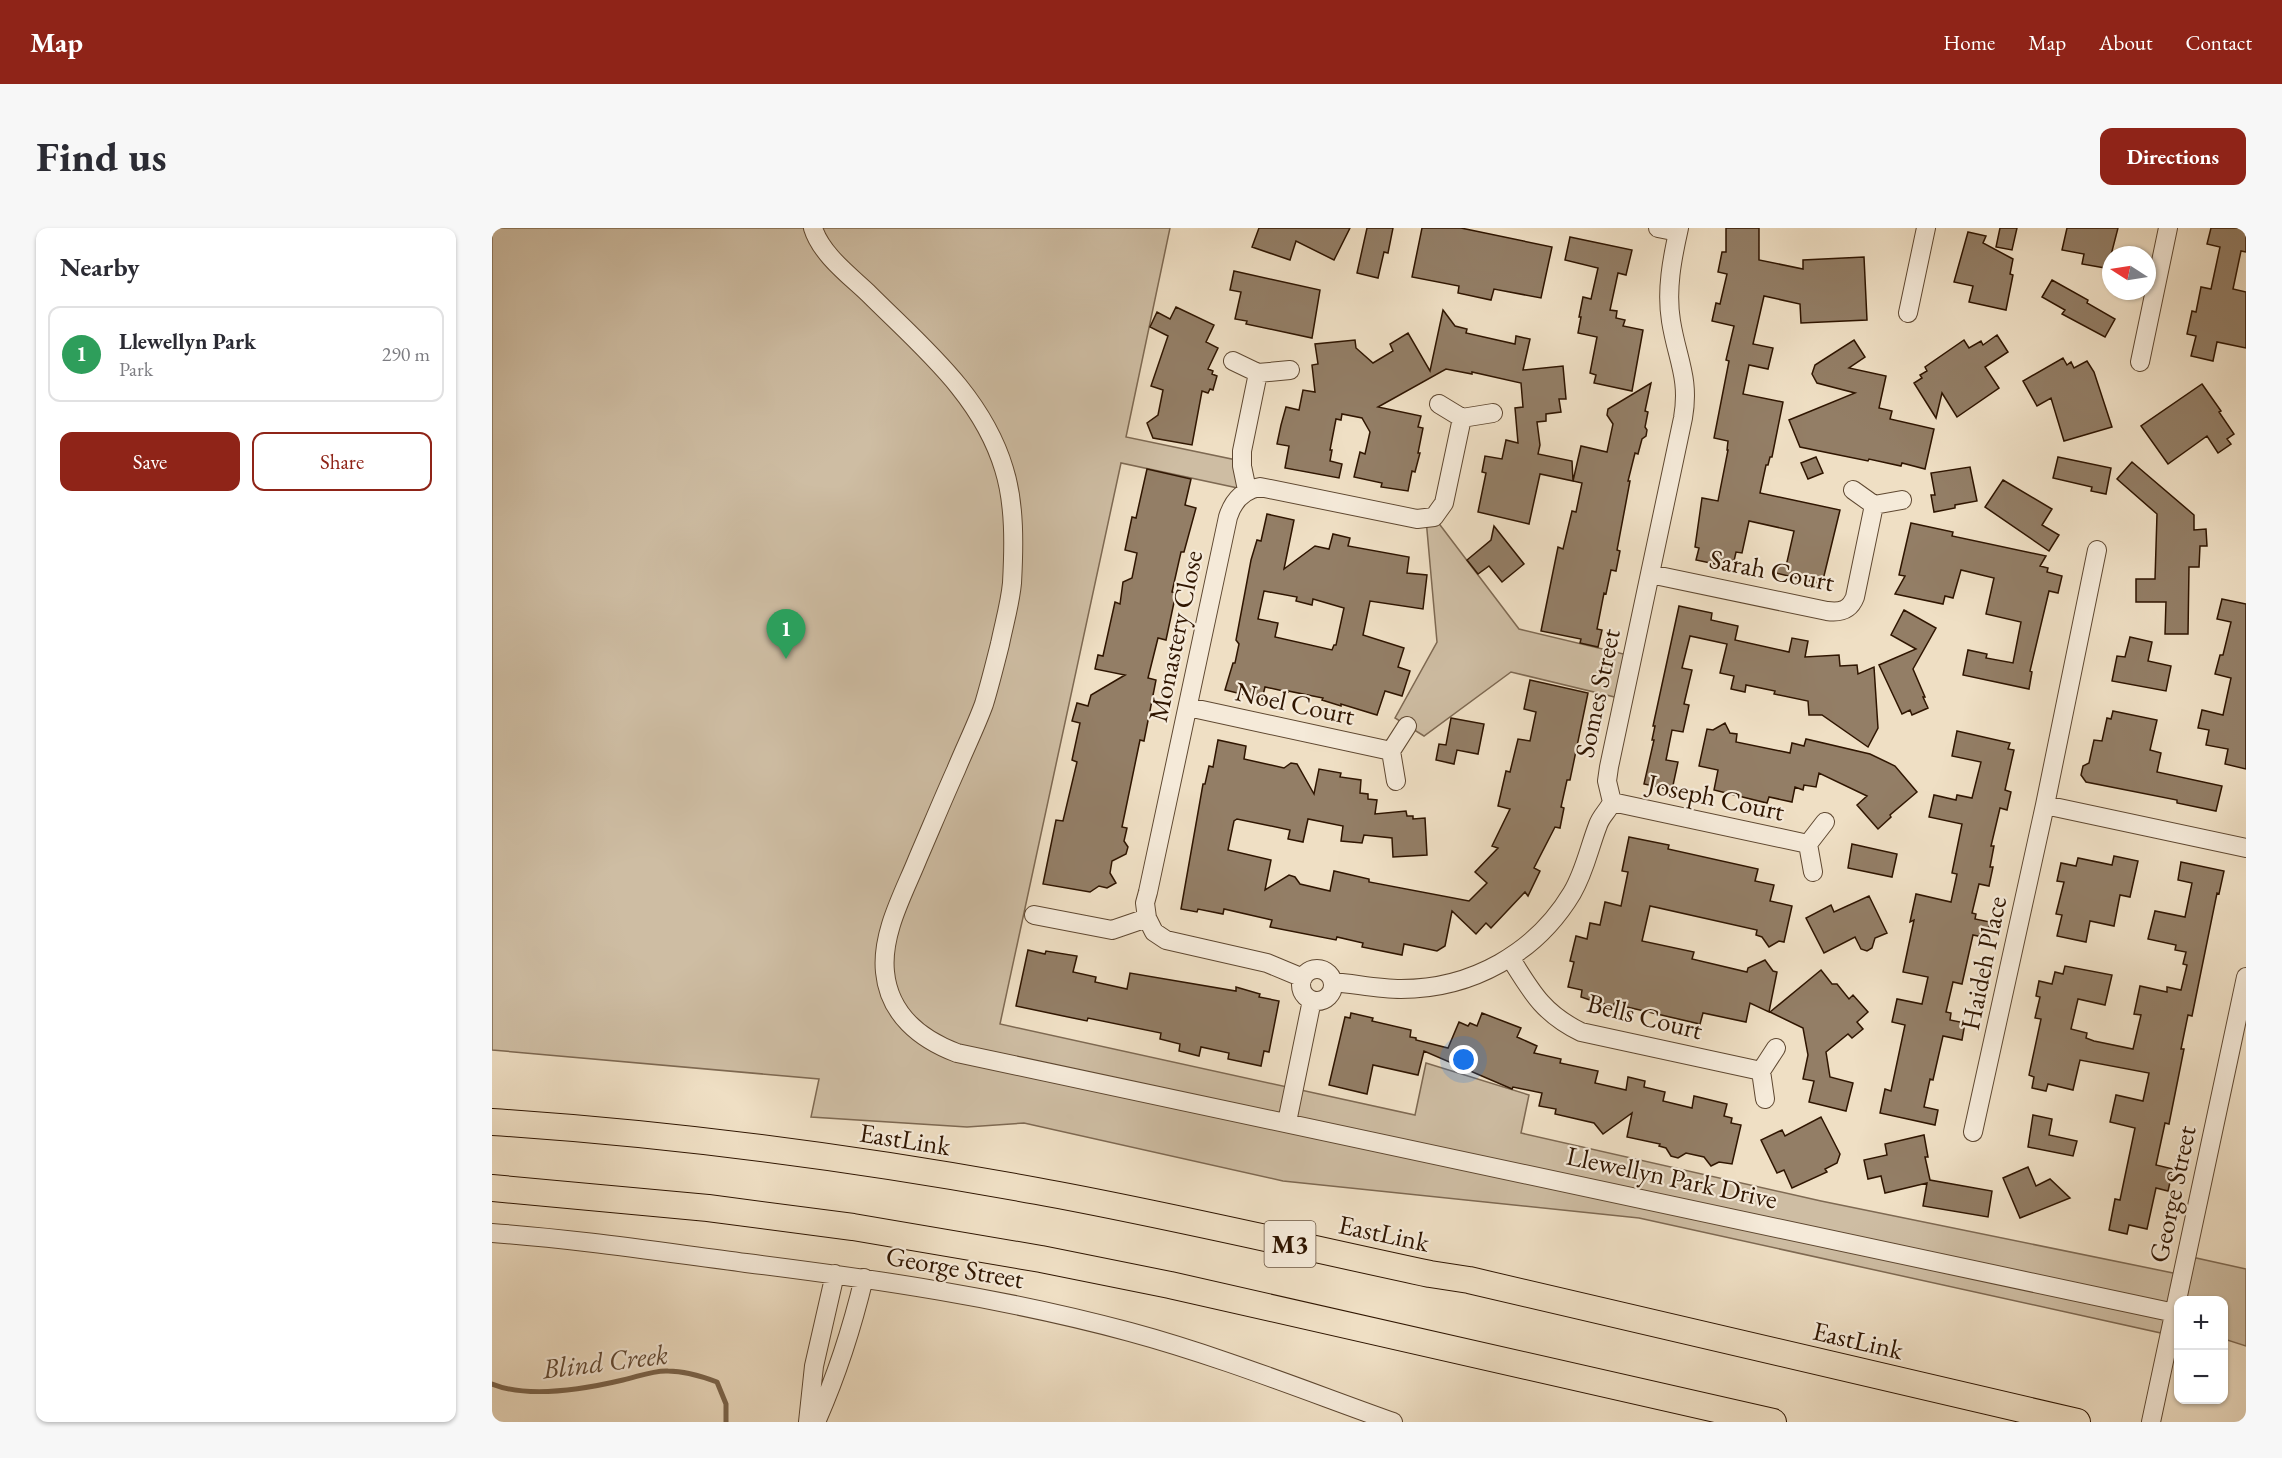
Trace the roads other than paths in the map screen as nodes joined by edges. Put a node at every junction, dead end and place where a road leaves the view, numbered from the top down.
1 (813, 228) edge
2 (1658, 228) edge
3 (1926, 228) edge
4 (2168, 228) edge
5 (1678, 230) edge
6 (1908, 313) dead end
7 (1233, 361) dead end
8 (2140, 362) dead end
9 (1290, 370) dead end
10 (1258, 373) junction
11 (1439, 404) dead end
12 (1493, 413) dead end
13 (1462, 418) junction
14 (1247, 490) junction
15 (1852, 490) dead end
16 (1902, 500) dead end
17 (1875, 505) junction
18 (2097, 550) dead end
19 (1650, 574) junction
20 (1188, 707) junction
21 (1407, 726) dead end
22 (1391, 751) junction
23 (1396, 781) dead end
24 (1612, 802) junction
25 (2045, 805) junction
26 (1825, 822) dead end
27 (1808, 844) junction
28 (2246, 848) edge
29 (1813, 872) dead end
30 (1034, 915) dead end
31 (1147, 918) junction
32 (1511, 959) junction
33 (2246, 977) edge
34 (1303, 978) junction
35 (1333, 982) junction
36 (1312, 1000) junction
37 (1776, 1048) dead end
38 (1761, 1071) junction
39 (1765, 1099) dead end
40 (492, 1122) edge
41 (1287, 1122) junction
42 (1973, 1132) dead end
43 (492, 1188) edge
44 (492, 1233) edge
45 (835, 1274) junction
46 (864, 1278) junction
47 (2179, 1296) edge
48 (2174, 1313) edge
49 (2174, 1317) edge
50 (808, 1422) edge
51 (816, 1422) edge
52 (1394, 1422) edge
53 (1773, 1422) edge
54 (2077, 1422) edge
55 (2151, 1422) edge

1 - 41 street, Llewellyn Park Drive
2 - 5 street
3 - 6 street
4 - 8 street
5 - 19 street, Somes Street
7 - 10 street
9 - 10 street
10 - 14 street
11 - 13 street
12 - 13 street
13 - 14 street
14 - 20 street, Monastery Close
15 - 17 street
16 - 17 street
17 - 19 street, Sarah Court
18 - 25 street, Haideh Place
19 - 24 street, Somes Street
20 - 22 street, Noel Court
20 - 31 street, Monastery Close
21 - 22 street
22 - 23 street
24 - 27 street, Joseph Court
24 - 32 street
25 - 28 street
25 - 42 street, Haideh Place
26 - 27 street, Joseph Court
27 - 29 street, Joseph Court
30 - 31 street
31 - 34 street
32 - 35 street
32 - 38 street, Bells Court
33 - 47 street, George Street
34 - 35 street
34 - 36 street
35 - 36 street
36 - 41 street
37 - 38 street
38 - 39 street
40 - 54 highway, EastLink / M3
41 - 48 street, Llewellyn Park Drive
43 - 53 highway, M3
44 - 45 street, George Street
45 - 46 street, George Street
45 - 50 street
46 - 51 street
46 - 52 street, George Street
49 - 55 street, George Street

